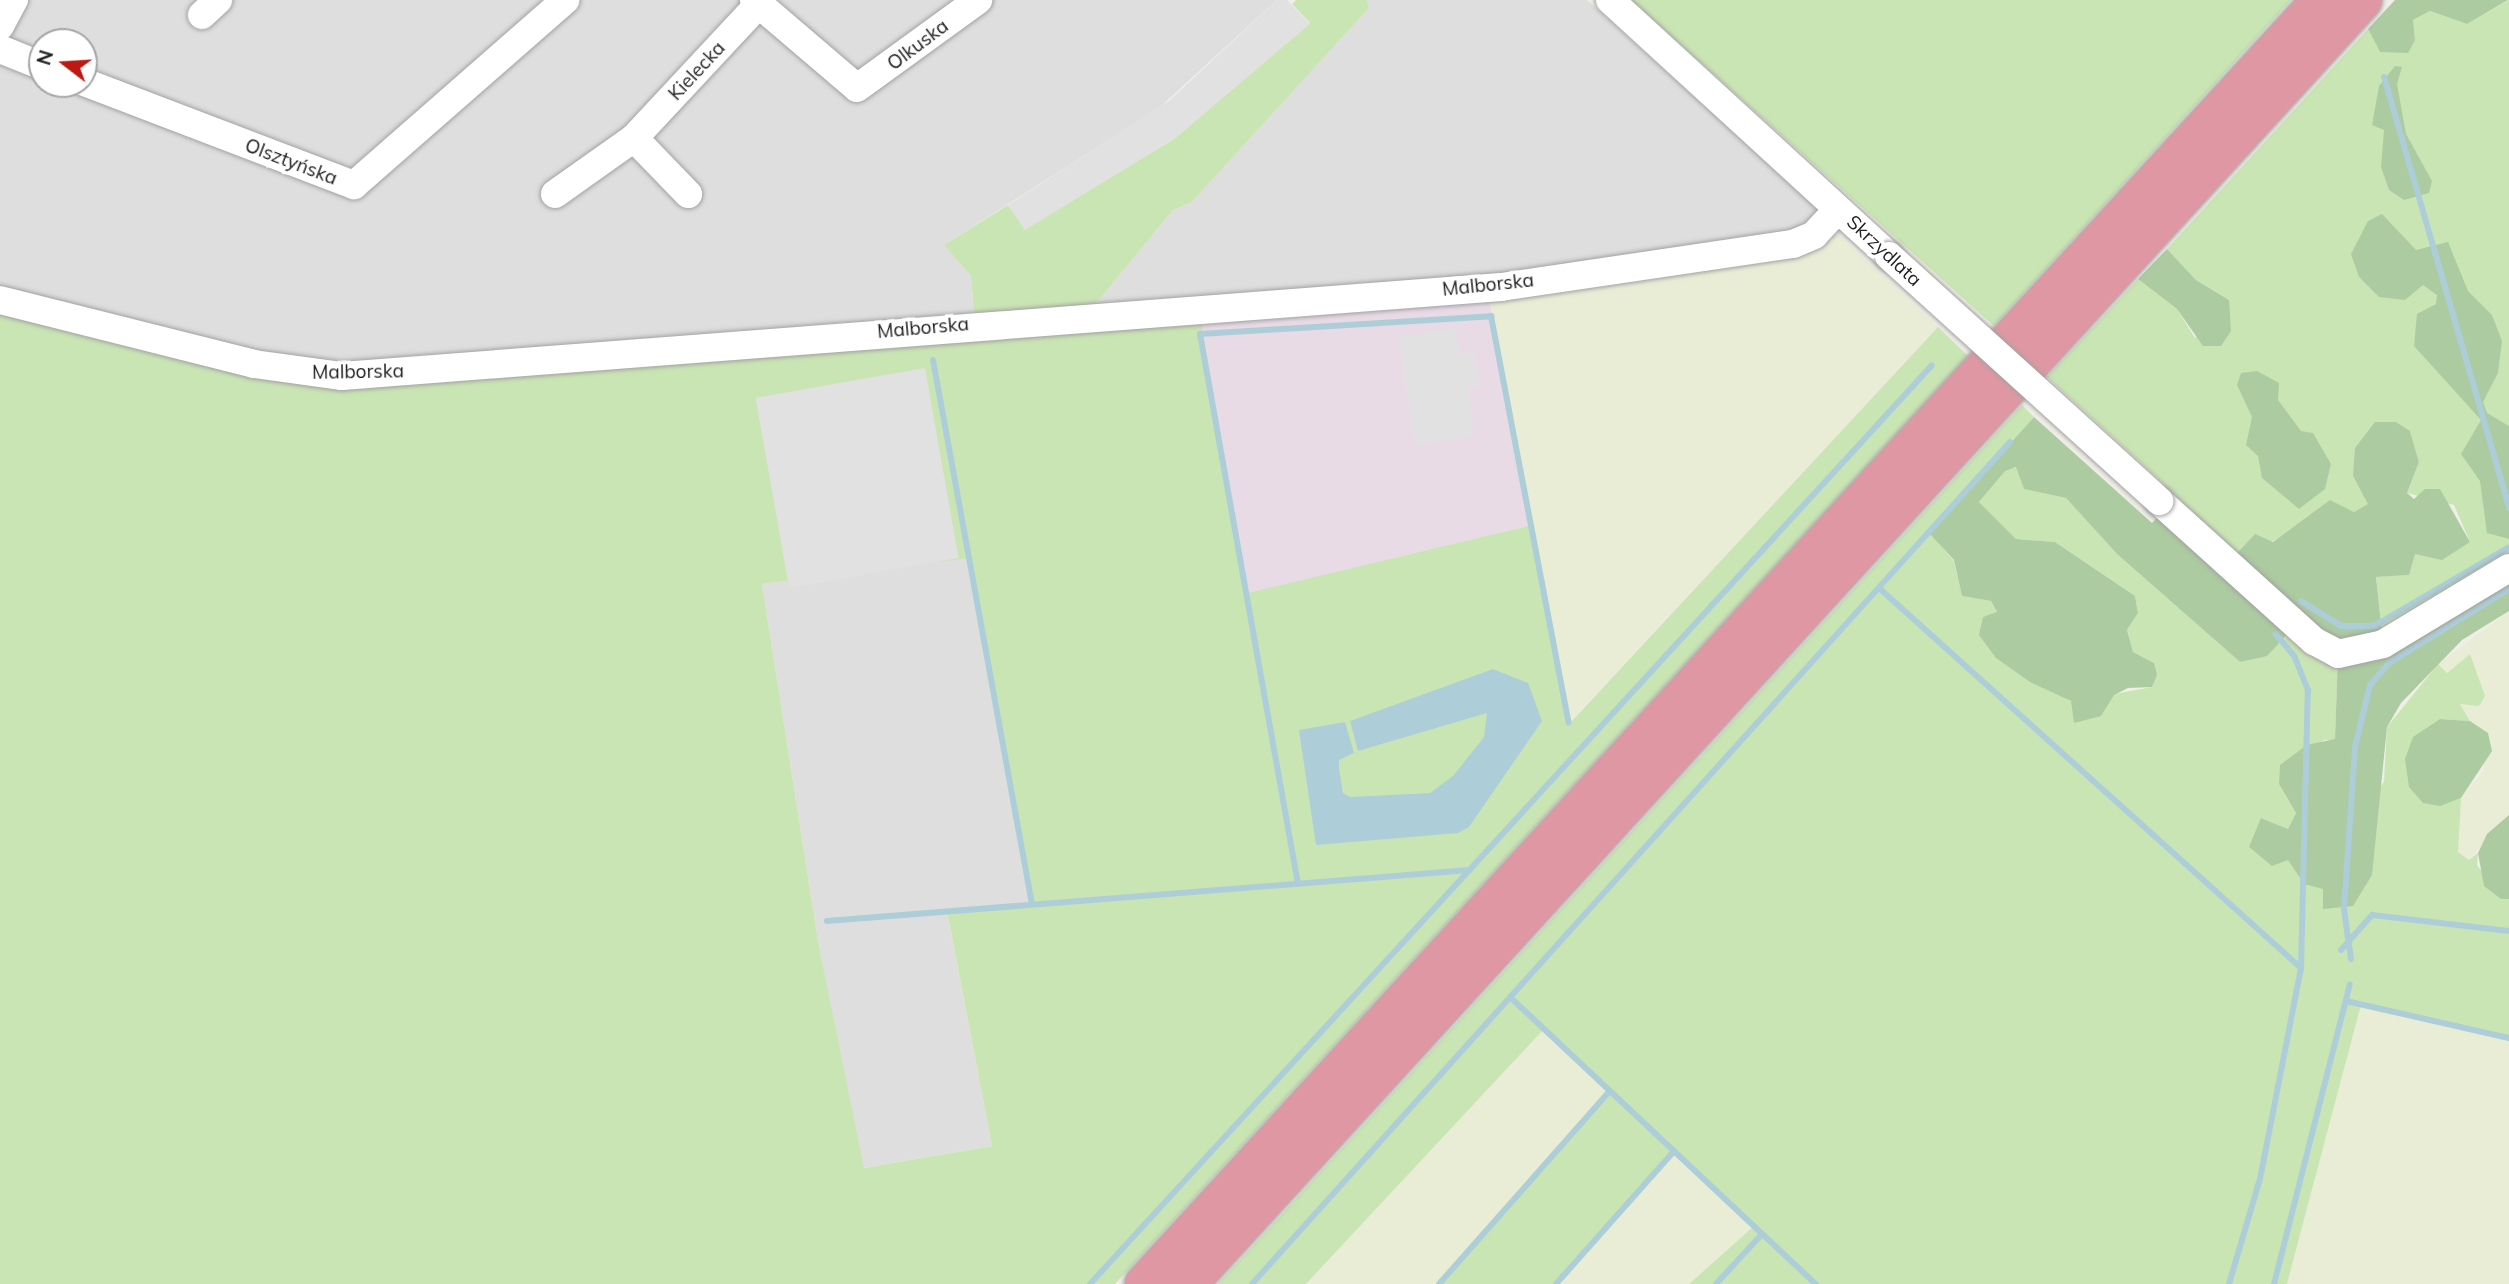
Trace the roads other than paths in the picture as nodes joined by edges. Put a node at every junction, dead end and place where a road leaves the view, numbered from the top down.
1 (14, 0) edge
2 (565, 0) edge
3 (978, 0) edge
4 (1610, 0) edge
5 (2321, 0) edge
6 (2363, 0) edge
7 (757, 2) edge
8 (0, 26) edge
9 (0, 49) edge
10 (28, 60) edge
11 (98, 87) edge
12 (857, 88) joint
13 (634, 138) junction
14 (555, 194) dead end
15 (688, 194) dead end
16 (1838, 209) junction
17 (0, 300) edge
18 (2509, 568) edge
19 (1144, 1284) edge
20 (1188, 1284) edge

1 - 8 street
2 - 11 street, Olsztyńska
3 - 12 street, Olkuska
4 - 16 street, Skrzydlata
5 - 19 highway
6 - 20 highway
7 - 12 street, Kielecka
7 - 13 street, Kielecka
9 - 10 street
13 - 14 street, Kielecka
13 - 15 street
16 - 17 street, Malborska
16 - 18 street, Skrzydlata, bridge

